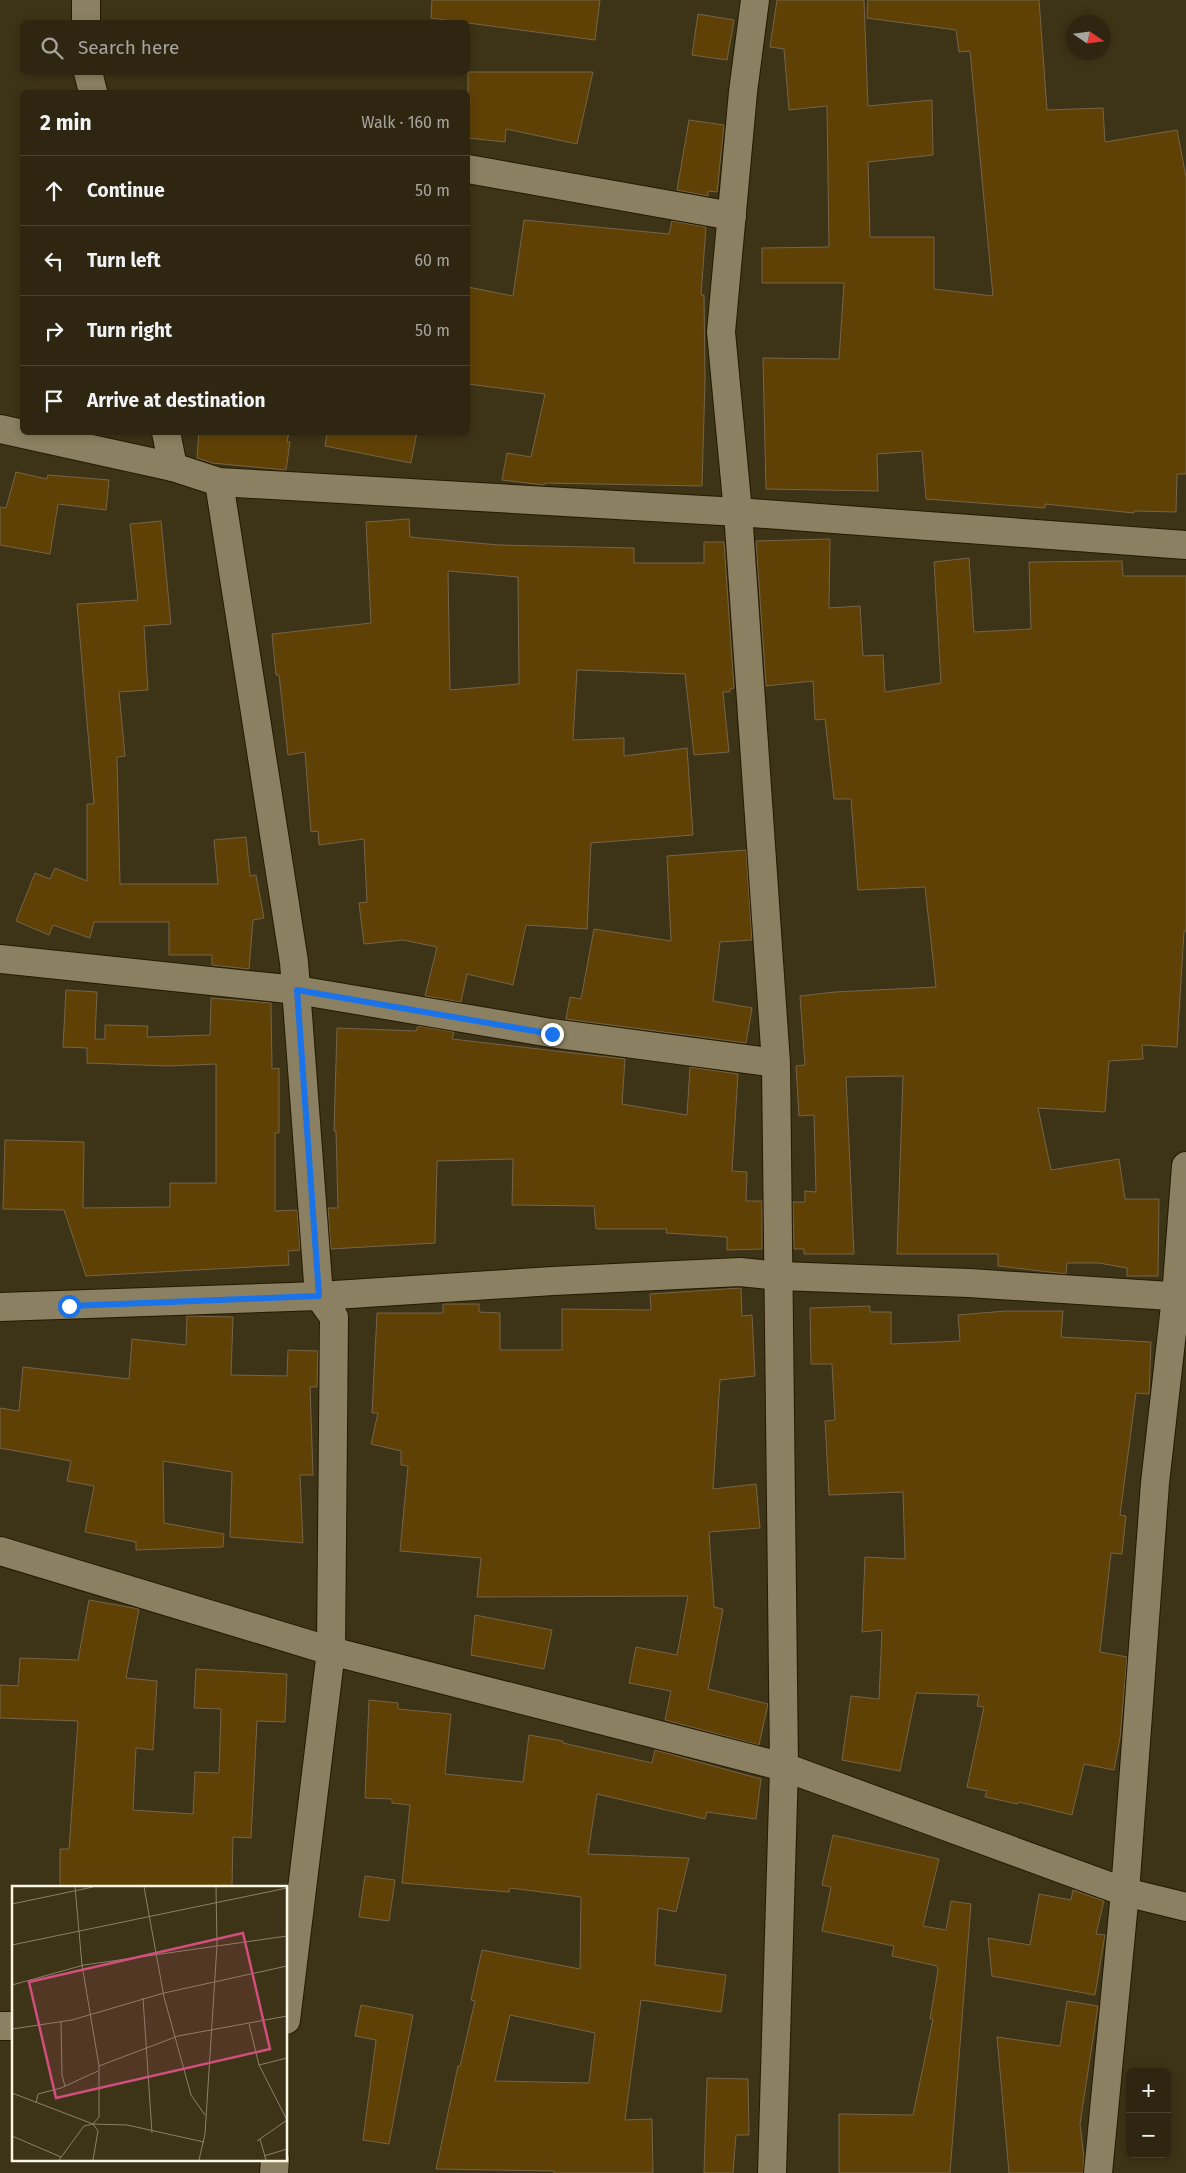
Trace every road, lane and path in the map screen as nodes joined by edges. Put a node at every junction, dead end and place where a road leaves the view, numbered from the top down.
1 (86, 0) edge
2 (755, 0) edge
3 (86, 20) edge
4 (89, 75) edge
5 (92, 90) edge
6 (470, 169) edge
7 (732, 216) junction
8 (0, 429) edge
9 (20, 433) edge
10 (27, 435) edge
11 (167, 435) edge
12 (173, 467) junction
13 (219, 482) junction
14 (738, 512) junction
15 (1186, 545) edge
16 (0, 959) edge
17 (297, 990) junction
18 (776, 1063) junction
19 (1186, 1166) edge
20 (780, 1276) junction
21 (319, 1296) junction
22 (1181, 1297) edge
23 (0, 1307) edge
24 (0, 1551) edge
25 (331, 1651) junction
26 (784, 1767) junction
27 (1125, 1892) junction
28 (1186, 1907) edge
29 (288, 2004) edge
30 (275, 2160) edge
31 (274, 2173) edge
32 (772, 2173) edge
33 (1098, 2173) edge

1 - 3 street
2 - 7 street
4 - 5 street
6 - 7 street
7 - 14 street
8 - 9 street
10 - 12 street
11 - 12 street
12 - 13 street
13 - 14 street
13 - 17 street
14 - 15 street
14 - 18 street
16 - 17 street
17 - 18 street
17 - 21 street
18 - 20 street
19 - 22 street
20 - 21 street
20 - 22 street
20 - 26 street
21 - 23 street
21 - 25 street
22 - 27 street
24 - 25 street
25 - 26 street
25 - 29 street
26 - 27 street
26 - 32 street
27 - 28 street
27 - 33 street
30 - 31 street

